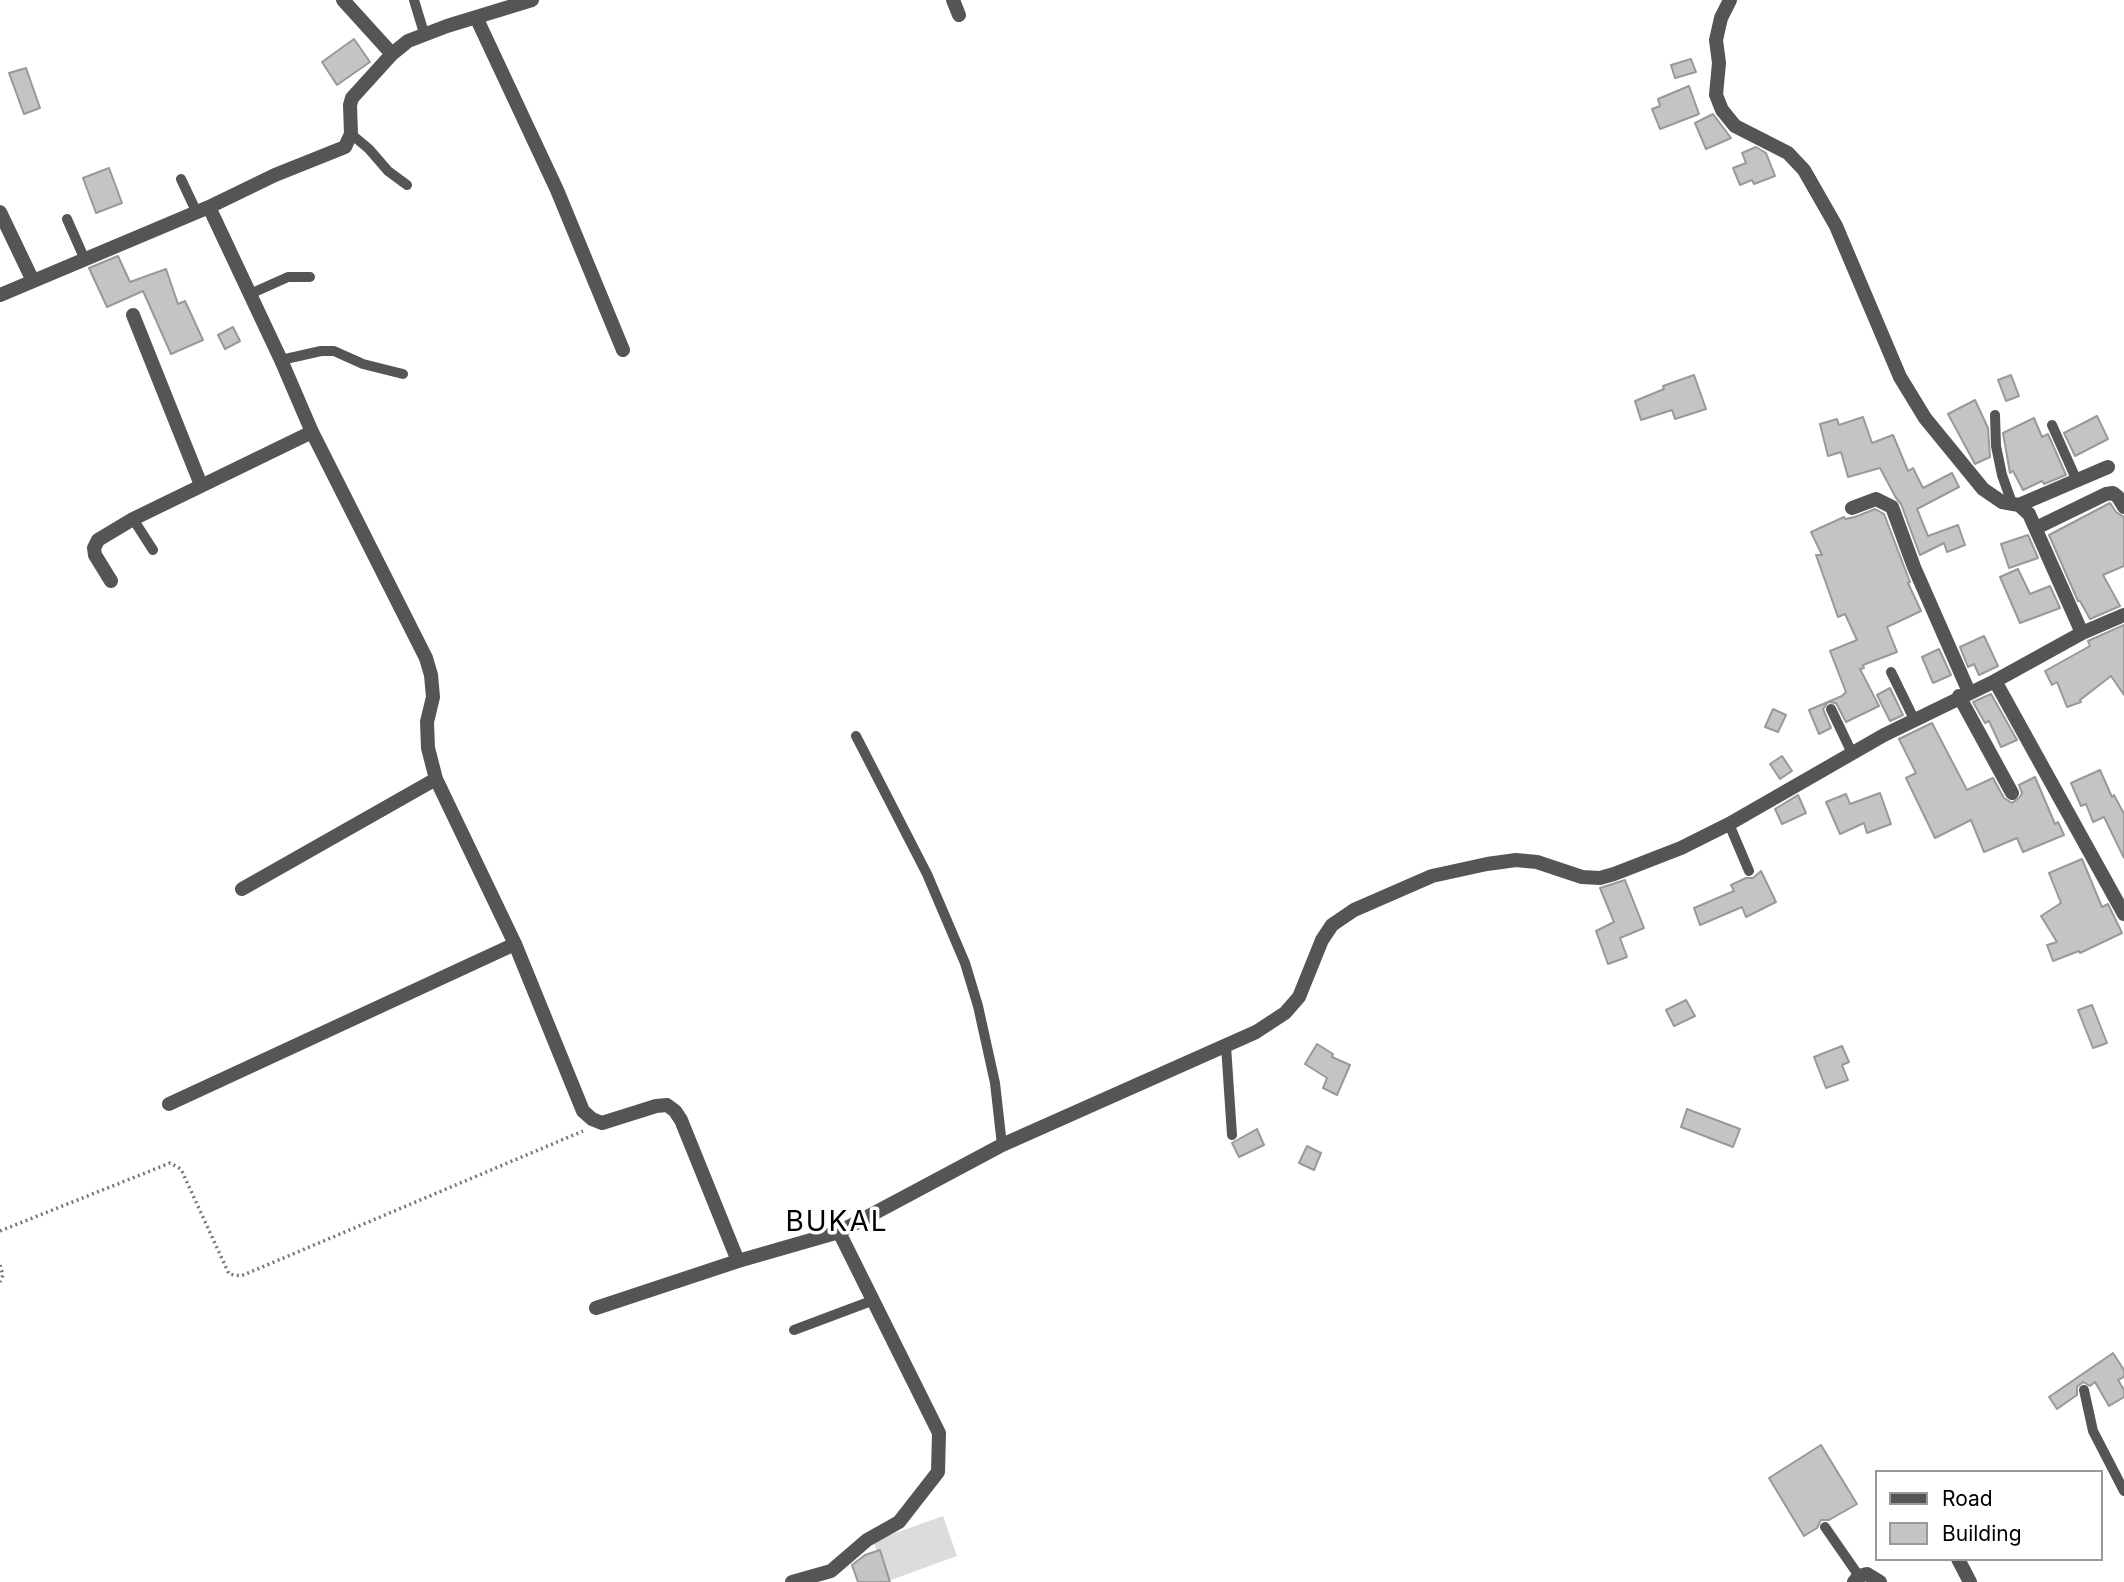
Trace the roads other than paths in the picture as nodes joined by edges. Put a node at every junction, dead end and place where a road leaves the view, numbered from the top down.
1 (343, 0) edge
2 (414, 0) edge
3 (532, 0) edge
4 (953, 0) edge
5 (1730, 0) edge
6 (959, 15) dead end
7 (476, 17) junction
8 (424, 33) junction
9 (392, 54) junction
10 (351, 134) junction
11 (181, 179) dead end
12 (407, 186) dead end
13 (203, 210) junction
14 (0, 212) edge
15 (67, 219) dead end
16 (85, 260) junction
17 (310, 277) dead end
18 (33, 281) junction
19 (250, 294) junction
20 (0, 295) edge
21 (134, 315) dead end
22 (623, 350) dead end
23 (281, 360) junction
24 (403, 374) dead end
25 (1995, 415) dead end
26 (2052, 425) dead end
27 (312, 432) junction
28 (2108, 467) dead end
29 (2077, 481) junction
30 (201, 485) junction
31 (2016, 504) junction
32 (1852, 508) dead end
33 (2124, 508) edge
34 (133, 519) junction
35 (2036, 528) junction
36 (153, 550) dead end
37 (111, 581) dead end
38 (2124, 615) edge
39 (2082, 633) junction
40 (1891, 673) dead end
41 (1995, 681) junction
42 (1964, 694) junction
43 (1831, 709) dead end
44 (1914, 719) junction
45 (856, 736) dead end
46 (1852, 752) junction
47 (436, 779) junction
48 (2011, 793) dead end
49 (1729, 824) junction
50 (1749, 871) dead end
51 (242, 889) dead end
52 (2124, 914) edge
53 (515, 944) junction
54 (1226, 1046) junction
55 (170, 1104) dead end
56 (1232, 1135) dead end
57 (1002, 1145) junction
58 (839, 1232) junction
59 (738, 1261) junction
60 (874, 1300) junction
61 (596, 1308) dead end
62 (794, 1330) dead end
63 (2084, 1391) dead end
64 (2124, 1491) edge
65 (1825, 1527) dead end
66 (1959, 1561) edge
67 (1856, 1579) edge
68 (792, 1582) edge
69 (1880, 1582) edge
70 (1970, 1582) edge

1 - 9 street
2 - 8 lane
3 - 7 street
4 - 6 street
5 - 31 street
7 - 8 street
7 - 22 street
8 - 9 street
9 - 10 street
10 - 12 lane
10 - 13 street
11 - 13 lane
13 - 16 street
13 - 19 street
14 - 18 street
15 - 16 lane
16 - 18 street
17 - 19 lane
18 - 20 street
19 - 23 street
21 - 30 street
23 - 24 lane
23 - 27 street
25 - 31 lane
26 - 29 lane
27 - 30 street
27 - 47 street
28 - 29 street
29 - 31 street
30 - 34 street
31 - 35 street
32 - 42 street
33 - 35 street
34 - 36 lane
34 - 37 street
35 - 39 street
38 - 39 street
39 - 41 street
40 - 44 lane
41 - 42 street
41 - 52 street
42 - 44 street
42 - 48 street
43 - 46 lane
44 - 46 street
45 - 57 lane
46 - 49 street
47 - 51 street
47 - 53 street
49 - 50 lane
49 - 54 street
53 - 55 street
53 - 59 street
54 - 56 lane
54 - 57 street
57 - 58 street
58 - 59 street
58 - 60 street
59 - 61 street
60 - 62 lane
60 - 68 street
63 - 64 lane
65 - 67 lane
66 - 70 street
67 - 69 street

